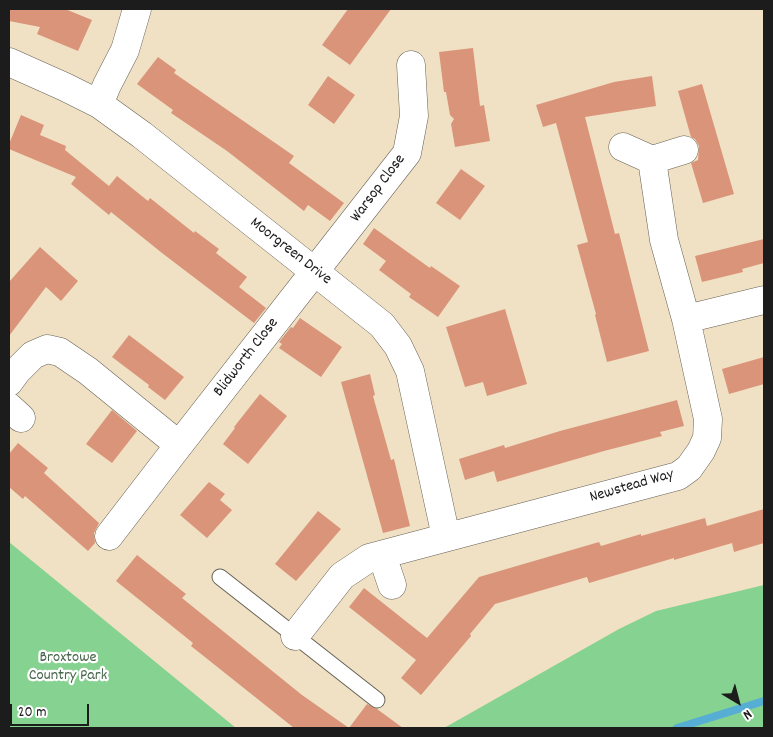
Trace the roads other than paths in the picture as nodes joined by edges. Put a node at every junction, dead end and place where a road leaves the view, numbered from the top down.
1 (137, 9) edge
2 (9, 62) edge
3 (411, 65) dead end
4 (99, 104) junction
5 (623, 147) dead end
6 (684, 150) dead end
7 (652, 160) junction
8 (315, 272) junction
9 (764, 300) edge
10 (686, 319) junction
11 (9, 382) edge
12 (178, 444) junction
13 (109, 536) dead end
14 (446, 536) junction
15 (382, 555) junction
16 (220, 577) dead end
17 (392, 585) dead end
18 (295, 636) junction
19 (377, 700) dead end

1 - 4 street
2 - 4 street, Moorgreen Drive
3 - 8 street, Warsop Close
4 - 8 street, Moorgreen Drive
5 - 7 street
6 - 7 street
7 - 10 street, Newstead Way
8 - 12 street, Blidworth Close
8 - 14 street, Moorgreen Drive
9 - 10 street
10 - 14 street, Newstead Way
11 - 12 street
12 - 13 street, Blidworth Close
14 - 15 street, Newstead Way
15 - 17 street
15 - 18 street, Newstead Way
16 - 18 lane
18 - 19 lane

